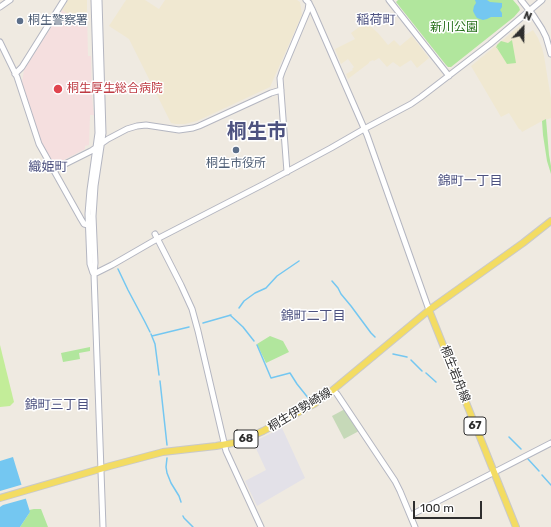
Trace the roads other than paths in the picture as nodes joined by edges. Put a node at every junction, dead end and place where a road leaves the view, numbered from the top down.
1 (10, 0) edge
2 (64, 0) edge
3 (94, 0) edge
4 (99, 0) edge
5 (389, 0) edge
6 (521, 0) edge
7 (542, 0) edge
8 (308, 1) edge
9 (0, 7) edge
10 (529, 11) junction
11 (0, 42) edge
12 (551, 54) edge
13 (15, 74) junction
14 (449, 76) junction
15 (281, 90) junction
16 (364, 129) junction
17 (102, 143) junction
18 (96, 147) junction
19 (53, 170) junction
20 (286, 172) junction
21 (551, 221) edge
22 (88, 225) junction
23 (156, 237) junction
24 (94, 274) junction
25 (429, 310) junction
26 (333, 390) junction
27 (551, 443) edge
28 (224, 444) junction
29 (101, 469) junction
30 (495, 473) junction
31 (0, 498) edge
32 (411, 515) junction
33 (103, 527) edge
34 (261, 527) edge
35 (416, 527) edge
36 (516, 527) edge

1 - 9 street
2 - 13 street
3 - 18 street
4 - 17 street
5 - 14 street
6 - 10 street
7 - 10 street
8 - 15 street
8 - 16 street
10 - 12 street
10 - 14 street
11 - 13 street
13 - 19 street
14 - 16 street
15 - 17 street
15 - 20 street
16 - 20 street
16 - 25 street
17 - 18 street
17 - 24 street
18 - 19 street
18 - 22 street
19 - 22 street
20 - 23 street
21 - 25 main road, 桐生伊勢崎線 / 68
22 - 24 street
23 - 24 street
23 - 28 street
24 - 29 street
25 - 26 main road, 桐生伊勢崎線 / 68
25 - 30 main road, 桐生岩舟線 / 67
26 - 28 main road, 桐生伊勢崎線 / 68
26 - 32 street
27 - 30 street
28 - 29 main road, 桐生伊勢崎線 / 68
28 - 34 street
29 - 31 main road, 桐生伊勢崎線 / 68
29 - 33 street
30 - 32 street
30 - 36 main road, 桐生岩舟線 / 67
32 - 35 street

